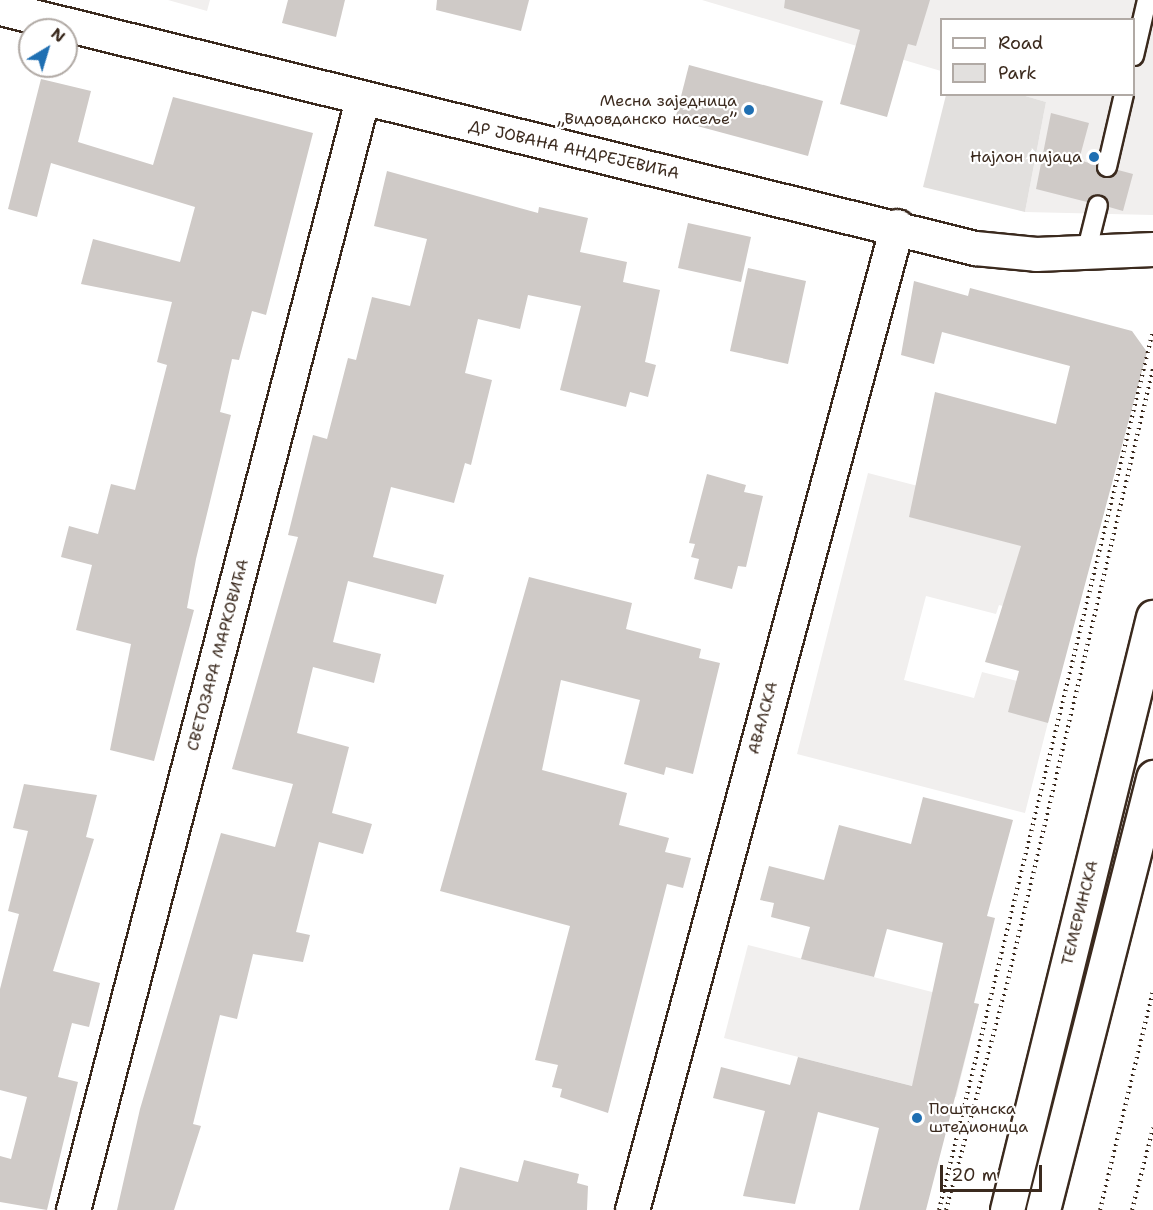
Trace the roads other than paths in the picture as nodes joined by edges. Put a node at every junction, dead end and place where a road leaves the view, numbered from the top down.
1 (1147, 0) edge
2 (0, 8) edge
3 (1135, 52) edge
4 (1124, 96) edge
5 (362, 99) junction
6 (1107, 167) dead end
7 (1098, 204) dead end
8 (897, 226) junction
9 (1153, 249) edge
10 (1086, 253) junction
11 (1153, 617) edge
12 (1153, 777) edge
13 (74, 1210) edge
14 (632, 1210) edge
15 (1007, 1210) edge
16 (1043, 1210) edge

1 - 3 lane
2 - 5 street, ДР ЈОВАНА АНДРЕЈЕВИЋА
4 - 6 lane
5 - 8 street, ДР ЈОВАНА АНДРЕЈЕВИЋА
5 - 13 street, СВЕТОЗАРА МАРКОВИЋА
7 - 10 lane
8 - 10 street, ДР ЈОВАНА АНДРЕЈЕВИЋА
8 - 14 street, АВАЛСКА
9 - 10 street, ДР ЈОВАНА АНДРЕЈЕВИЋА
11 - 15 street, ТЕМЕРИНСКА
12 - 16 street

